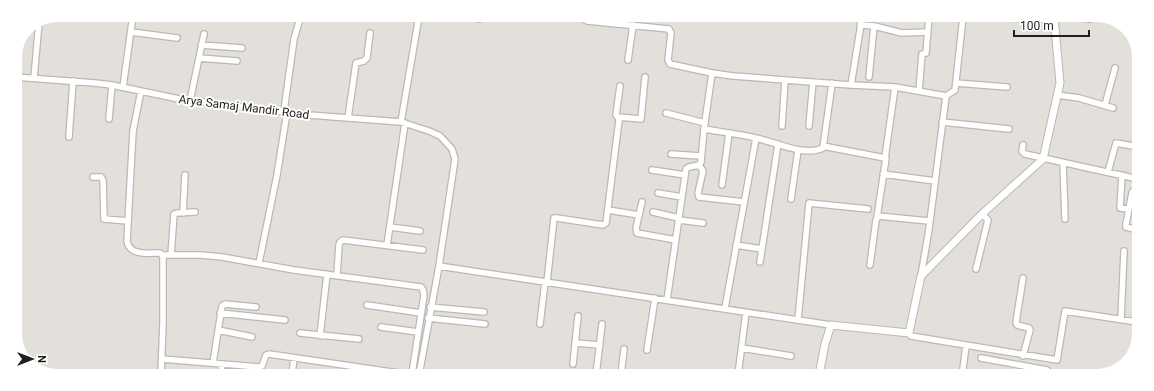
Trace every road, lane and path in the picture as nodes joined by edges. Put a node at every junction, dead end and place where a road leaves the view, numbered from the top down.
1 (132, 22) edge
2 (299, 22) edge
3 (417, 22) edge
4 (598, 22) edge
5 (928, 22) edge
6 (962, 22) edge
7 (1054, 22) edge
8 (633, 25) junction
9 (861, 25) joint
10 (874, 26) junction
11 (39, 27) edge
12 (130, 32) junction
13 (927, 32) junction
14 (370, 33) dead end
15 (204, 34) dead end
16 (177, 38) dead end
17 (201, 45) junction
18 (242, 48) dead end
19 (199, 58) junction
20 (628, 60) dead end
21 (237, 62) dead end
22 (1115, 68) dead end
23 (712, 73) junction
24 (22, 77) edge
25 (645, 77) dead end
26 (869, 77) dead end
27 (34, 78) junction
28 (785, 80) junction
29 (73, 81) junction
30 (813, 82) junction
31 (832, 83) junction
32 (956, 83) junction
33 (112, 85) junction
34 (851, 85) junction
35 (620, 86) dead end
36 (895, 87) junction
37 (1007, 87) dead end
38 (123, 88) junction
39 (141, 91) junction
40 (919, 91) junction
41 (1057, 95) junction
42 (946, 96) junction
43 (190, 101) junction
44 (1105, 105) junction
45 (1113, 108) dead end
46 (285, 112) junction
47 (666, 113) dead end
48 (618, 117) junction
49 (348, 118) junction
50 (109, 119) dead end
51 (942, 122) junction
52 (403, 123) junction
53 (704, 126) junction
54 (782, 126) dead end
55 (809, 126) dead end
56 (1009, 129) dead end
57 (729, 133) junction
58 (69, 137) dead end
59 (756, 138) junction
60 (778, 144) junction
61 (1023, 145) dead end
62 (823, 146) junction
63 (1132, 146) edge
64 (798, 150) junction
65 (671, 154) dead end
66 (701, 156) junction
67 (886, 158) junction
68 (1043, 158) junction
69 (1064, 163) junction
70 (699, 164) junction
71 (652, 170) dead end
72 (1108, 172) junction
73 (884, 174) junction
74 (185, 175) dead end
75 (685, 175) junction
76 (1122, 175) junction
77 (93, 177) dead end
78 (1132, 178) edge
79 (934, 182) junction
80 (722, 185) dead end
81 (1132, 192) edge
82 (658, 193) dead end
83 (682, 197) junction
84 (791, 199) dead end
85 (642, 202) dead end
86 (744, 202) junction
87 (868, 209) dead end
88 (1128, 209) junction
89 (608, 210) junction
90 (195, 212) dead end
91 (653, 212) dead end
92 (183, 213) junction
93 (982, 214) junction
94 (639, 215) junction
95 (876, 217) junction
96 (679, 219) junction
97 (1065, 219) dead end
98 (128, 221) junction
99 (929, 221) junction
100 (703, 223) dead end
101 (390, 227) junction
102 (1132, 228) edge
103 (420, 231) dead end
104 (676, 240) junction
105 (387, 245) junction
106 (736, 245) junction
107 (762, 249) junction
108 (423, 250) dead end
109 (1124, 251) dead end
110 (162, 255) junction
111 (171, 255) junction
112 (760, 262) dead end
113 (258, 263) junction
114 (870, 265) dead end
115 (439, 266) junction
116 (976, 269) dead end
117 (328, 274) junction
118 (337, 275) junction
119 (921, 276) junction
120 (1023, 278) dead end
121 (546, 282) junction
122 (655, 298) junction
123 (667, 300) junction
124 (367, 305) dead end
125 (256, 307) dead end
126 (430, 307) junction
127 (724, 308) junction
128 (484, 312) dead end
129 (746, 312) junction
130 (220, 313) junction
131 (421, 313) junction
132 (578, 316) dead end
133 (428, 318) junction
134 (1122, 319) junction
135 (285, 320) dead end
136 (798, 320) junction
137 (1132, 321) edge
138 (485, 324) dead end
139 (540, 324) dead end
140 (602, 324) dead end
141 (831, 325) junction
142 (381, 327) dead end
143 (218, 330) junction
144 (418, 332) junction
145 (300, 333) dead end
146 (909, 333) junction
147 (320, 336) junction
148 (252, 337) dead end
149 (359, 339) dead end
150 (575, 343) junction
151 (600, 345) junction
152 (966, 346) junction
153 (742, 348) junction
154 (624, 349) dead end
155 (647, 350) dead end
156 (791, 356) dead end
157 (1023, 356) junction
158 (294, 358) junction
159 (981, 358) dead end
160 (162, 359) junction
161 (213, 363) junction
162 (222, 364) junction
163 (573, 364) dead end
164 (161, 369) edge
165 (222, 369) edge
166 (293, 369) edge
167 (375, 369) edge
168 (413, 369) edge
169 (420, 369) edge
170 (597, 369) edge
171 (622, 369) edge
172 (739, 369) edge
173 (820, 369) edge
174 (963, 369) edge
175 (1042, 369) edge

1 - 12 street
2 - 46 street
3 - 52 street
4 - 8 street
5 - 13 street
6 - 32 street
7 - 41 street
8 - 20 street
8 - 23 street
9 - 10 street
9 - 34 street
10 - 13 street
10 - 26 street
11 - 27 street
12 - 16 street
12 - 38 street
13 - 40 street
14 - 49 street
15 - 17 street
17 - 18 street
17 - 19 street
19 - 21 street
19 - 43 street
22 - 44 street
23 - 28 street
23 - 53 street
24 - 27 street, Arya Samaj Mandir Road
25 - 48 street
27 - 29 street, Arya Samaj Mandir Road
28 - 30 street
28 - 54 street
29 - 33 street, Arya Samaj Mandir Road
29 - 58 street
30 - 31 street
30 - 55 street
31 - 34 street
31 - 62 street
32 - 37 street
32 - 42 street
33 - 38 street, Arya Samaj Mandir Road
33 - 50 street
34 - 36 street
35 - 48 street
36 - 40 street
36 - 67 street
38 - 39 street, Arya Samaj Mandir Road
39 - 43 street, Arya Samaj Mandir Road
39 - 98 street
40 - 42 street
41 - 44 street
41 - 68 street
42 - 51 street
43 - 46 street, Arya Samaj Mandir Road
44 - 45 street
46 - 49 street, Arya Samaj Mandir Road
46 - 113 street
47 - 53 street
48 - 89 street
49 - 52 street, Arya Samaj Mandir Road
51 - 56 street
51 - 79 street
52 - 101 street
52 - 115 street, Arya Samaj Mandir Road
53 - 57 street
53 - 66 street
57 - 59 street
57 - 80 street
59 - 60 street
59 - 86 street
60 - 64 street
60 - 107 street
61 - 68 street
62 - 64 street
62 - 67 street
63 - 72 street
64 - 84 street
65 - 66 street
66 - 70 street
67 - 73 street
68 - 69 street
68 - 93 street
69 - 72 street
69 - 97 street
70 - 75 street
70 - 86 street
71 - 75 street
72 - 76 street
73 - 79 street
73 - 95 street
74 - 92 street
75 - 83 street
76 - 78 street
76 - 88 street
77 - 98 street
79 - 99 street
81 - 88 street
82 - 83 street
83 - 96 street
85 - 94 street
86 - 106 street
87 - 136 street
88 - 102 street
89 - 94 street
89 - 121 street
90 - 92 street
91 - 96 street
92 - 111 street
93 - 116 street
93 - 119 street
94 - 104 street
95 - 99 street
95 - 114 street
96 - 100 street
96 - 104 street
98 - 110 street
99 - 119 street
101 - 103 street
101 - 105 street
104 - 123 street
105 - 108 street
105 - 118 street
106 - 107 street
106 - 127 street
107 - 112 street
109 - 134 street
110 - 111 street
110 - 160 street
111 - 113 street
113 - 117 street
115 - 121 street
115 - 126 street
117 - 118 street
117 - 147 street
118 - 131 street
119 - 146 street
120 - 157 street
121 - 122 street
121 - 139 street
122 - 123 street
122 - 155 street
123 - 127 street
124 - 131 street
125 - 130 street
126 - 128 street
126 - 133 street
127 - 129 street
129 - 136 street
129 - 153 street
130 - 135 street
130 - 143 street
131 - 144 street
132 - 150 street
133 - 138 street
133 - 169 street
134 - 137 street
134 - 157 street
136 - 141 street
140 - 151 street
141 - 146 street
141 - 173 street
142 - 144 street
143 - 148 street
143 - 161 street
144 - 168 street
145 - 147 street
146 - 152 street
147 - 149 street
150 - 151 street
150 - 163 street
151 - 170 street
152 - 157 street
152 - 174 street
153 - 156 street
153 - 172 street
154 - 171 street
158 - 162 street
158 - 166 street
158 - 167 street
159 - 175 street
160 - 161 street
160 - 164 street
161 - 162 street
162 - 165 street

